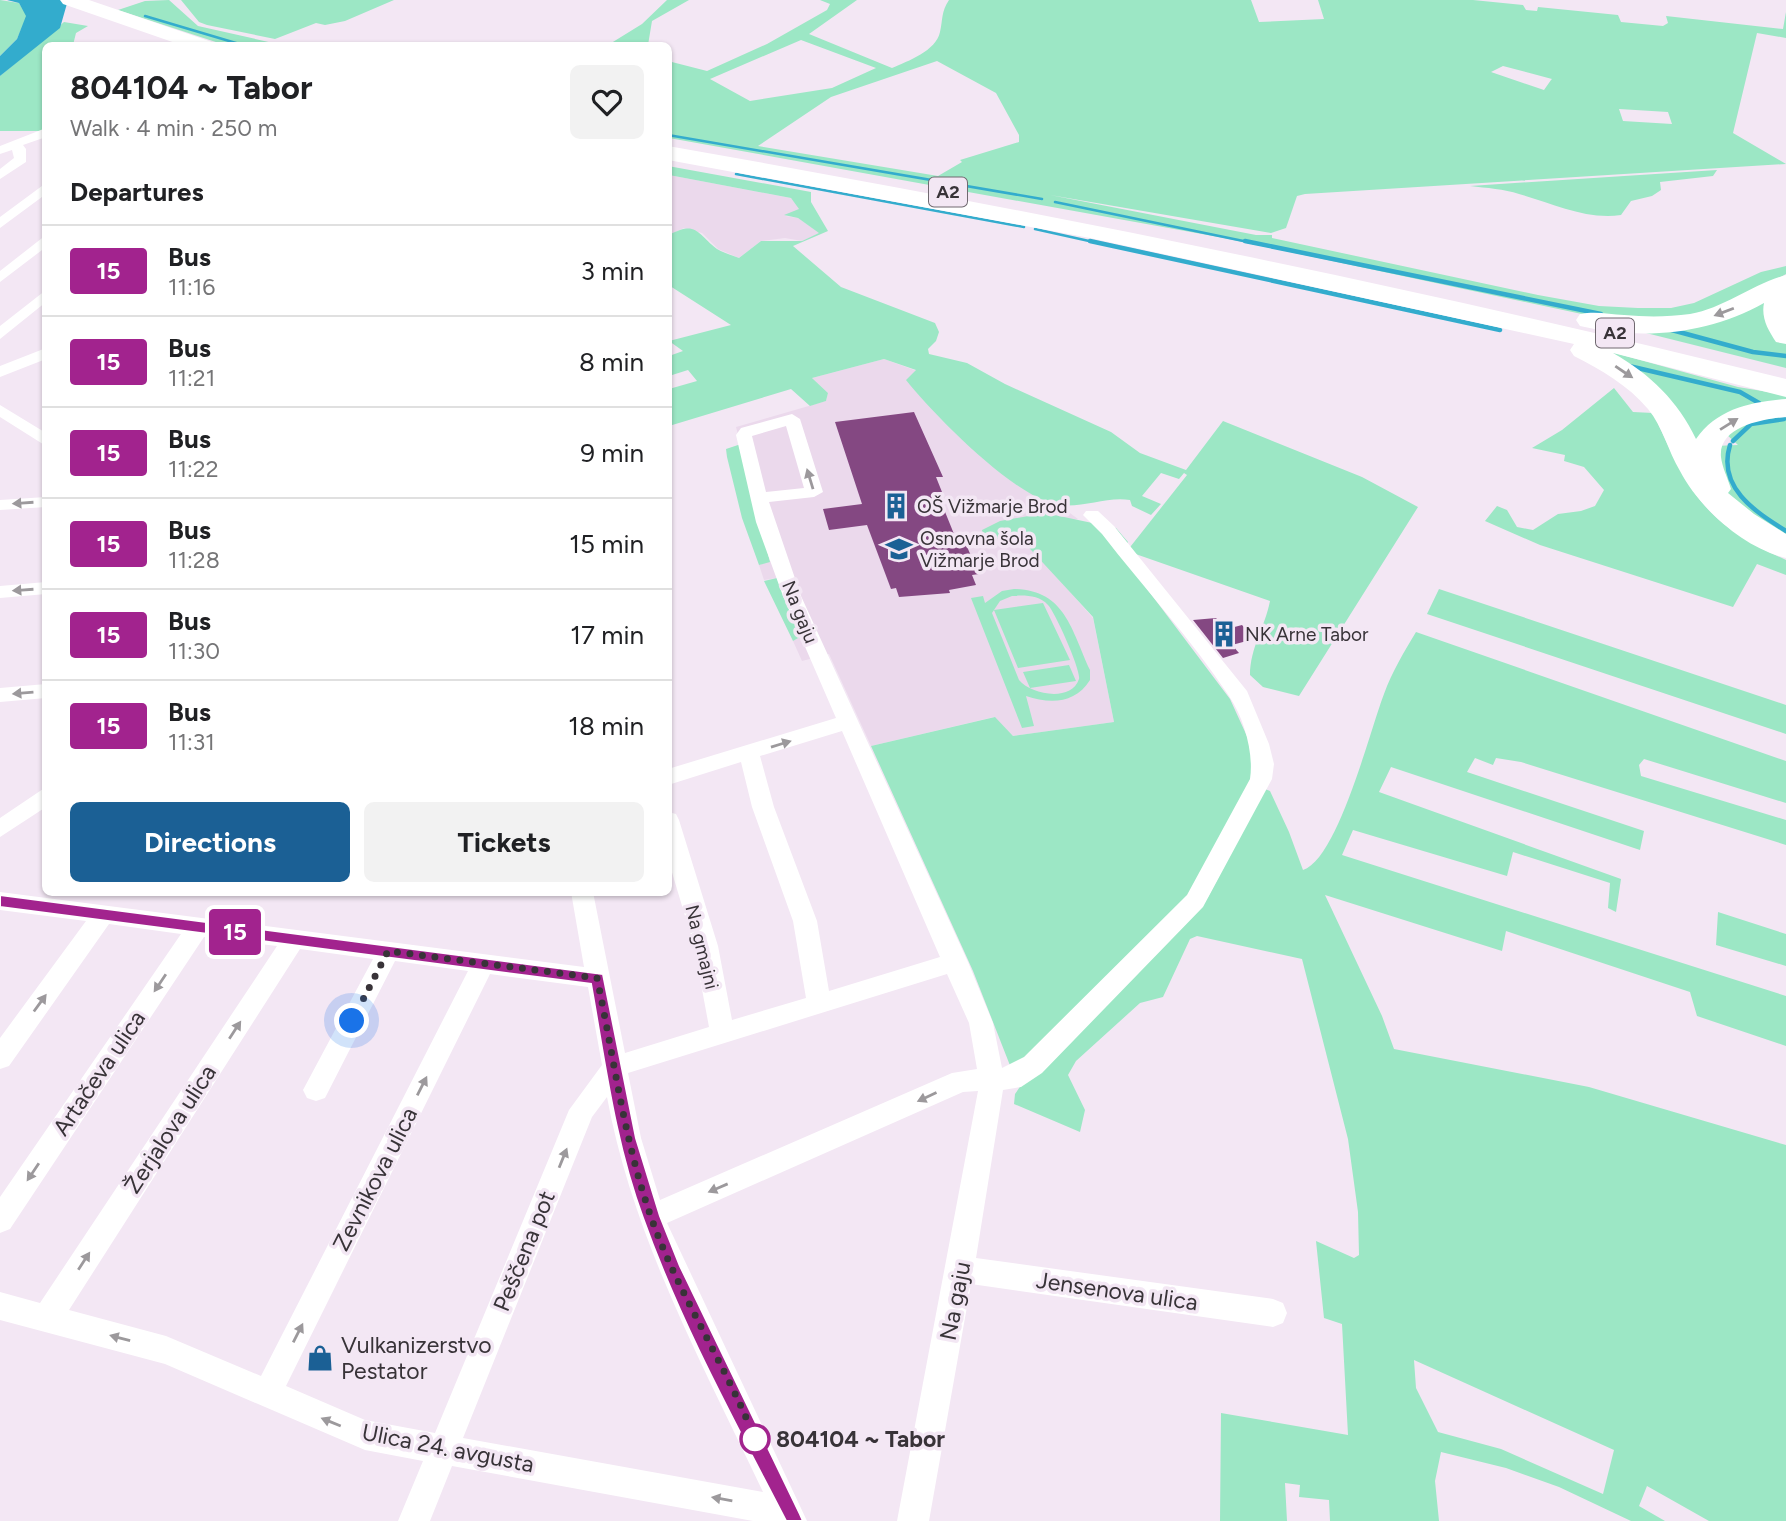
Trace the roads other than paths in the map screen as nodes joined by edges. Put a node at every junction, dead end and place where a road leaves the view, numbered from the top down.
1 (70, 0) edge
2 (48, 2) dead end
3 (106, 19) junction
4 (161, 42) edge
5 (190, 42) edge
6 (42, 134) edge
7 (672, 145) edge
8 (6, 147) edge
9 (672, 154) edge
10 (0, 175) edge
11 (42, 190) edge
12 (0, 224) edge
13 (42, 242) edge
14 (0, 278) edge
15 (1786, 283) edge
16 (1786, 290) edge
17 (1443, 292) junction
18 (42, 297) edge
19 (1470, 310) junction
20 (0, 334) edge
21 (1786, 336) edge
22 (42, 355) edge
23 (0, 372) edge
24 (1786, 375) edge
25 (1786, 388) edge
26 (1786, 408) edge
27 (0, 410) edge
28 (42, 439) edge
29 (760, 498) junction
30 (42, 502) edge
31 (1722, 503) junction
32 (0, 505) edge
33 (1091, 515) dead end
34 (1786, 548) edge
35 (42, 588) edge
36 (0, 592) edge
37 (42, 691) edge
38 (0, 695) edge
39 (848, 722) junction
40 (748, 754) junction
41 (672, 776) edge
42 (42, 797) edge
43 (9, 813) edge
44 (0, 829) edge
45 (672, 833) edge
46 (583, 896) edge
47 (0, 901) edge
48 (103, 915) junction
49 (198, 927) junction
50 (294, 939) junction
51 (388, 951) junction
52 (956, 962) junction
53 (483, 964) junction
54 (597, 978) junction
55 (819, 1002) junction
56 (722, 1034) junction
57 (0, 1058) edge
58 (616, 1066) junction
59 (992, 1080) junction
60 (316, 1090) dead end
61 (651, 1216) junction
62 (0, 1220) edge
63 (961, 1269) junction
64 (0, 1306) edge
65 (1273, 1314) dead end
66 (47, 1318) junction
67 (267, 1394) junction
68 (443, 1448) junction
69 (791, 1516) edge
70 (414, 1521) edge
71 (913, 1521) edge

1 - 3 highway
2 - 3 highway
3 - 4 highway
3 - 5 highway
6 - 8 street
7 - 17 highway, A2
8 - 10 street
9 - 19 highway, A2
11 - 12 street
13 - 14 street
15 -> 17 highway
16 - 21 highway
17 - 24 highway, A2
18 - 20 street
19 - 25 highway, A2
19 -> 31 highway
22 - 23 street
31 -> 26 highway
27 - 28 street
29 -> 29 street, Na gaju
29 - 39 street, Na gaju
30 -> 32 street
31 - 34 highway
33 - 59 street
35 -> 36 street
37 -> 38 street
40 -> 39 street
39 - 52 street, Na gaju
40 - 41 street
40 - 55 street
42 - 43 street
43 - 44 street
45 - 56 street, Na gmajni
46 - 54 street
47 - 48 street
48 - 49 street
57 -> 48 street
49 - 50 street
49 -> 62 street, Artačeva ulica
50 - 51 street
66 -> 50 street, Žerjalova ulica
51 - 53 street
51 - 60 street
52 - 55 street
52 - 59 street, Na gaju
53 - 54 street
67 -> 53 street, Zevnikova ulica
54 - 58 street
55 - 56 street
56 - 58 street
58 - 61 street
68 -> 58 street, Peščena pot
59 -> 61 street
59 - 63 street, Na gaju
61 - 69 street
63 - 65 street, Jensenova ulica
63 - 71 street, Na gaju
64 - 66 street, Ulica 24. avgusta
67 -> 66 street, Ulica 24. avgusta
68 -> 67 street, Ulica 24. avgusta
69 -> 68 street, Ulica 24. avgusta
68 - 70 street, Peščena pot

